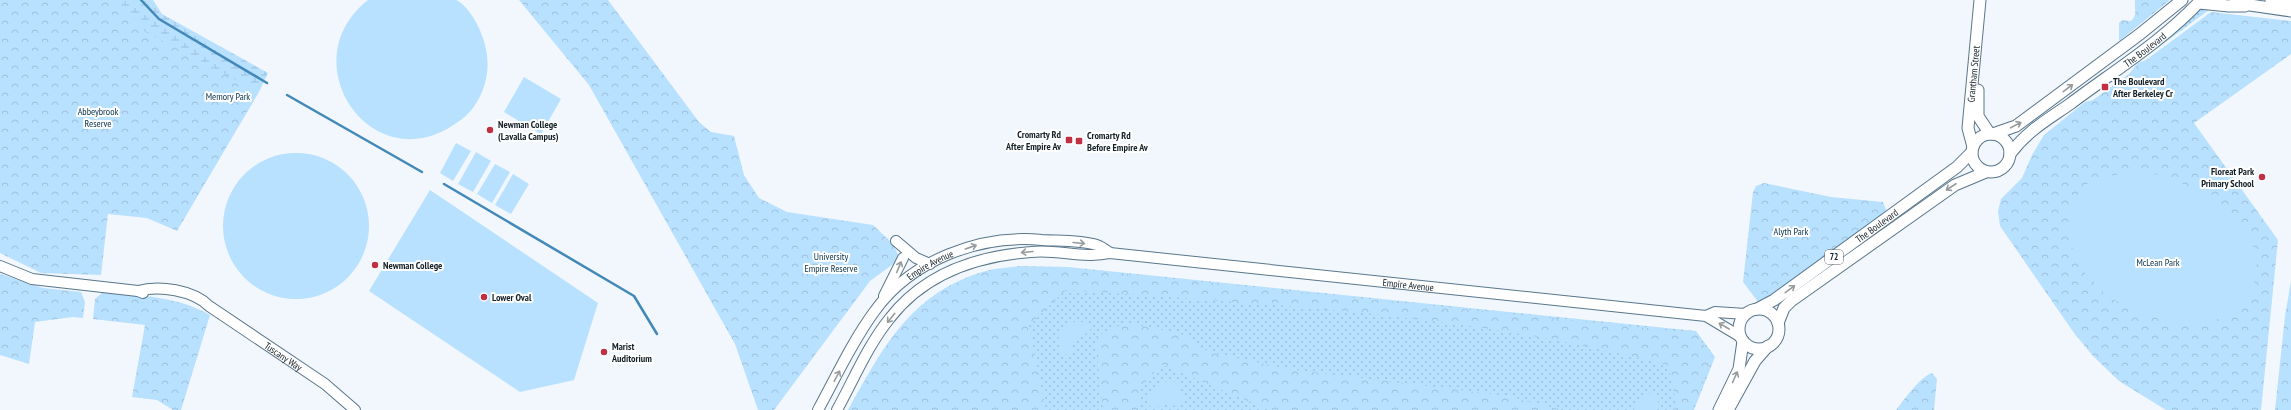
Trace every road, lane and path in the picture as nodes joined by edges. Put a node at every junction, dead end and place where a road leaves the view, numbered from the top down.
1 (1980, 0) edge
2 (1987, 0) edge
3 (2182, 0) edge
4 (2235, 0) edge
5 (2264, 0) edge
6 (2200, 1) edge
7 (2291, 4) edge
8 (2250, 6) junction
9 (2291, 11) edge
10 (1991, 134) junction
11 (1972, 150) junction
12 (2010, 154) junction
13 (1986, 172) junction
14 (896, 241) dead end
15 (1110, 253) junction
16 (903, 258) dead end
17 (930, 264) junction
18 (0, 266) edge
19 (882, 302) junction
20 (1757, 309) junction
21 (1746, 314) junction
22 (1706, 316) junction
23 (1778, 323) junction
24 (1742, 339) junction
25 (1768, 346) junction
26 (355, 410) edge
27 (818, 410) edge
28 (837, 410) edge
29 (1719, 410) edge
30 (1728, 410) edge

1 - 11 main road, Grantham Street
2 - 10 main road, Grantham Street
10 -> 3 main road, The Boulevard
4 - 8 main road
5 - 7 main road
6 - 8 main road
6 - 12 main road, The Boulevard
8 - 9 main road
10 - 11 main road, 72
10 - 12 main road
11 - 13 main road
20 -> 11 main road, The Boulevard / 72
12 - 13 main road, 72
13 -> 23 main road, The Boulevard / 72
14 - 17 main road
17 -> 15 main road, Empire Avenue
15 - 22 main road, Empire Avenue
15 -> 28 main road, Empire Avenue
19 -> 16 main road
17 - 19 main road, Empire Avenue
18 - 26 main road, Tuscany Way
27 -> 19 main road, Empire Avenue
20 - 21 main road, 72
20 - 23 main road
21 - 22 main road, Empire Avenue
21 - 24 main road
24 -> 22 main road, Empire Avenue
23 - 25 main road, 72
24 - 25 main road
29 -> 24 main road
25 - 30 main road, 72

